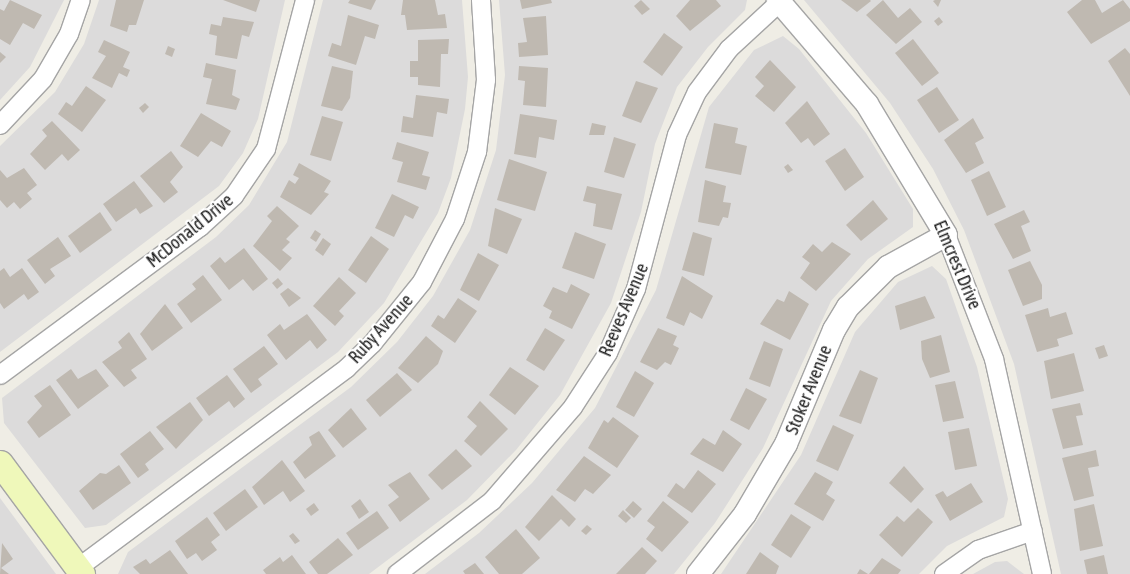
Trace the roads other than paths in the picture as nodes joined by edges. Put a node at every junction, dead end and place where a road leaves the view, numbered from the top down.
1 (81, 0) edge
2 (305, 0) edge
3 (481, 0) edge
4 (779, 1) edge
5 (0, 125) edge
6 (946, 235) junction
7 (0, 375) edge
8 (0, 463) edge
9 (1033, 531) junction
10 (80, 571) edge
11 (397, 574) edge
12 (698, 574) edge
13 (944, 574) edge
14 (1042, 574) edge

1 - 5 street
2 - 7 street, McDonald Drive
3 - 10 street, Ruby Avenue
4 - 6 street, Elmcrest Drive
4 - 11 street, Reeves Avenue
6 - 9 street, Elmcrest Drive
6 - 12 street, Stoker Avenue
8 - 10 main road
9 - 13 street
9 - 14 street, Elmcrest Drive

